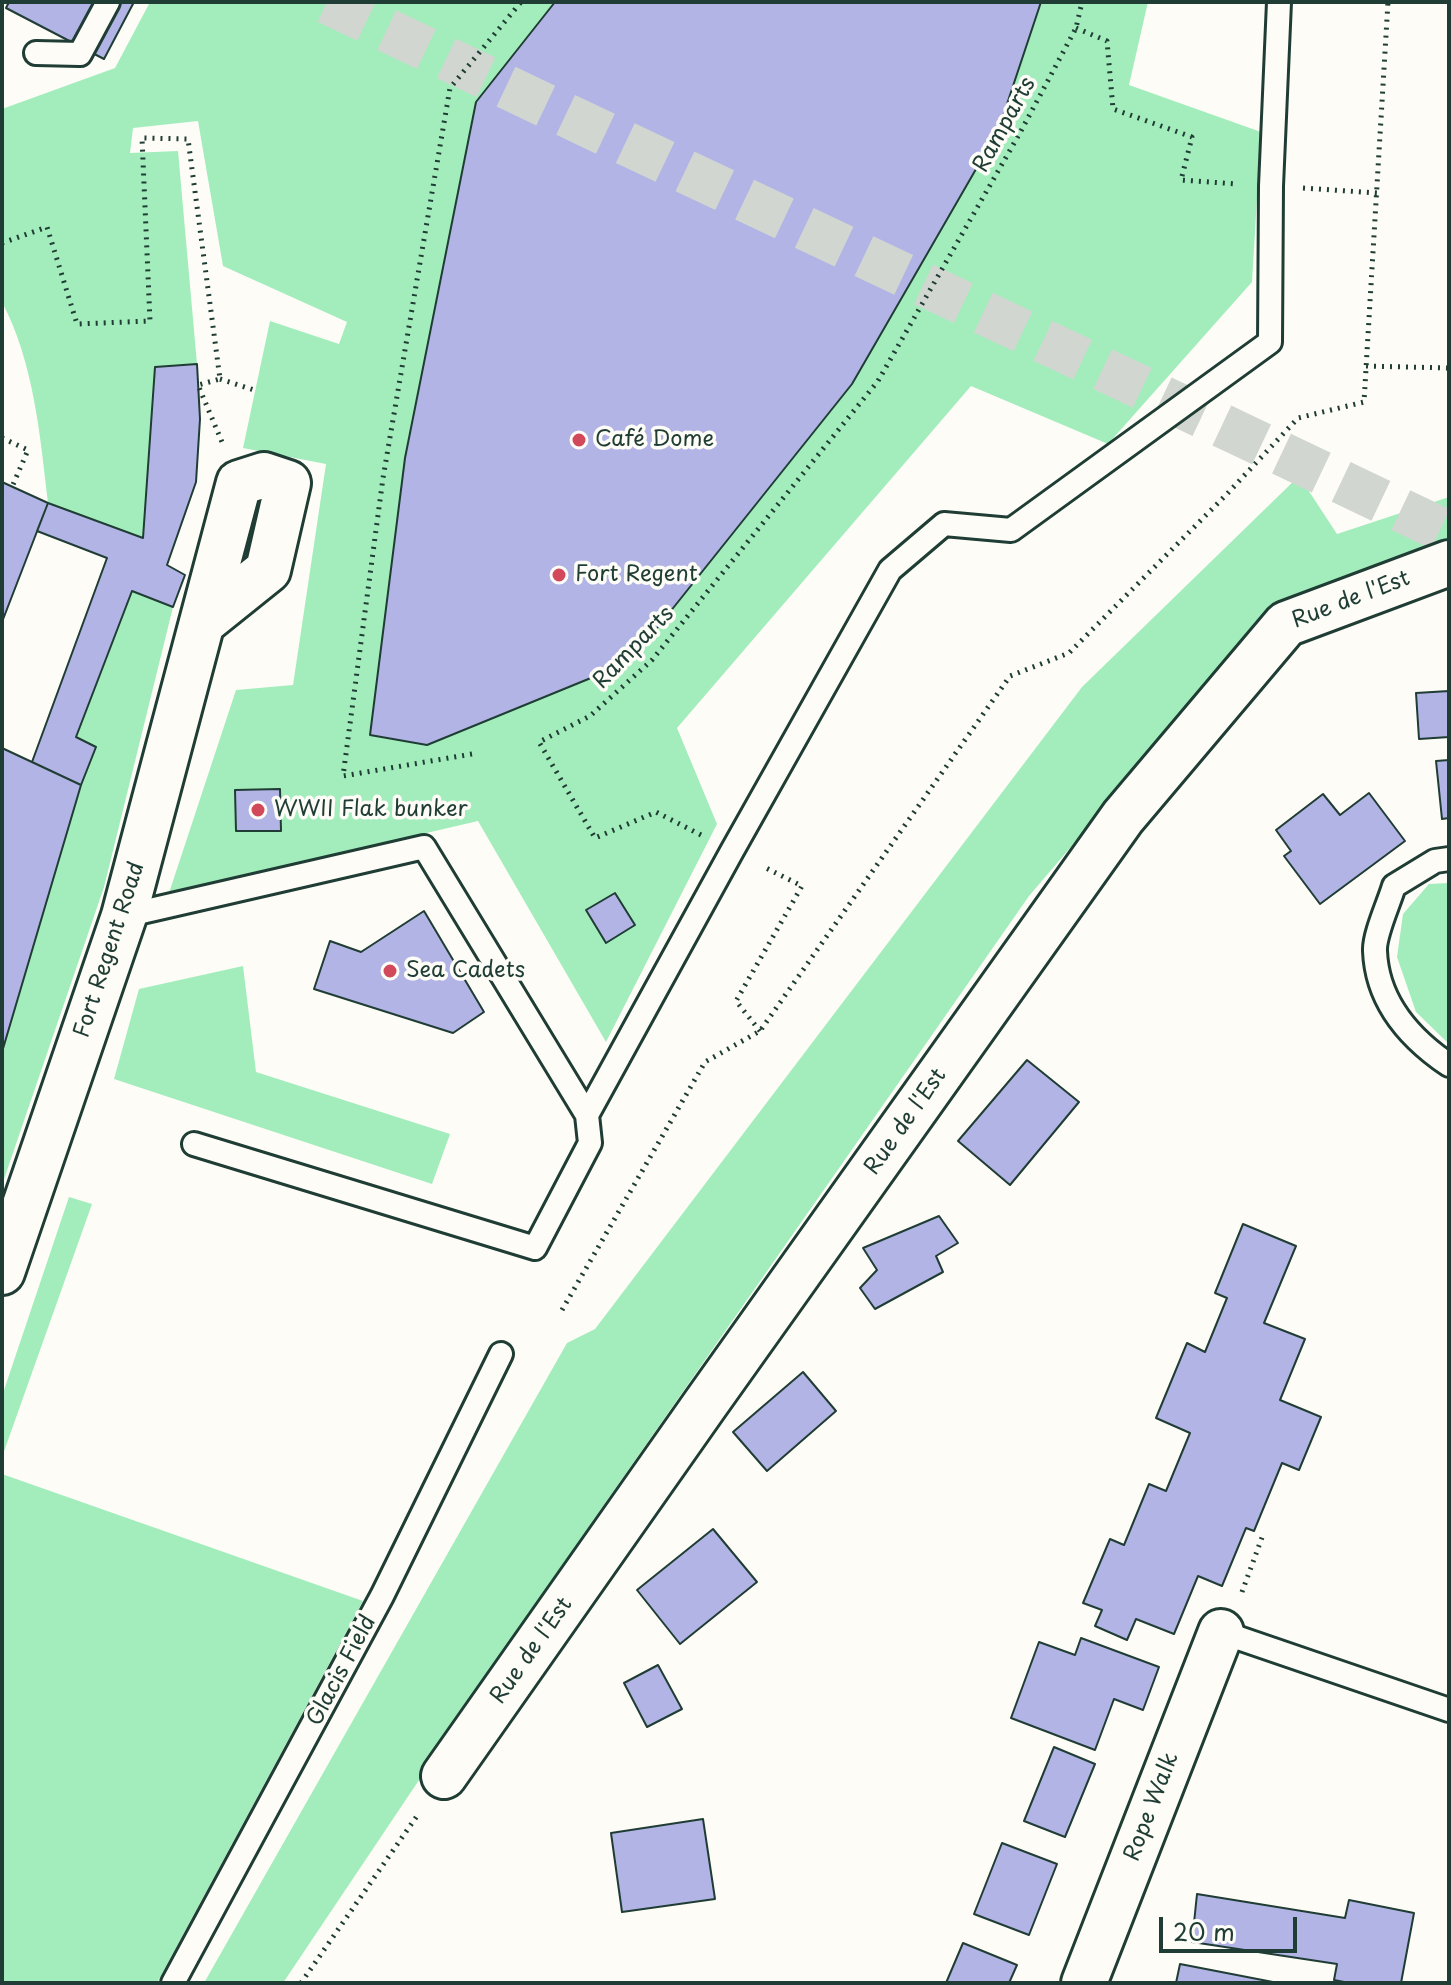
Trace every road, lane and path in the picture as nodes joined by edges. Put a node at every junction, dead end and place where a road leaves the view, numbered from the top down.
1 (108, 2) edge
2 (521, 2) edge
3 (1082, 2) edge
4 (1279, 2) edge
5 (1388, 2) edge
6 (1076, 28) junction
7 (36, 53) dead end
8 (1271, 186) junction
9 (1377, 193) junction
10 (2, 243) edge
11 (1366, 366) junction
12 (1449, 368) edge
13 (220, 379) junction
14 (257, 391) dead end
15 (2, 438) edge
16 (239, 483) joint
17 (12, 487) dead end
18 (1449, 563) edge
19 (472, 754) dead end
20 (732, 851) junction
21 (1449, 859) edge
22 (124, 916) junction
23 (760, 1031) junction
24 (1449, 1065) edge
25 (587, 1115) junction
26 (194, 1144) dead end
27 (2, 1272) edge
28 (562, 1310) dead end
29 (501, 1354) dead end
30 (1264, 1532) dead end
31 (1221, 1632) junction
32 (1449, 1710) edge
33 (444, 1776) joint
34 (173, 1983) edge
35 (301, 1983) edge
36 (1084, 1983) edge

1 - 7 lane
2 - 19 path
3 - 6 path, Ramparts
4 - 8 lane
5 - 9 path
6 - 8 path
6 - 20 path, Ramparts
8 - 9 path
8 - 20 lane
9 - 11 path
10 - 13 path
11 - 12 path
11 - 23 path
13 - 14 path
13 - 16 path
15 - 17 path
16 - 22 street, Fort Regent Road
18 - 33 street, Rue de l'Est
20 - 23 path, Ramparts
20 - 25 lane
21 - 24 lane
22 - 25 lane
22 - 27 street, Fort Regent Road
23 - 28 path
25 - 26 lane
29 - 34 lane, Glacis Field
30 - 31 path
31 - 32 lane
31 - 36 street, Rope Walk
33 - 35 path

